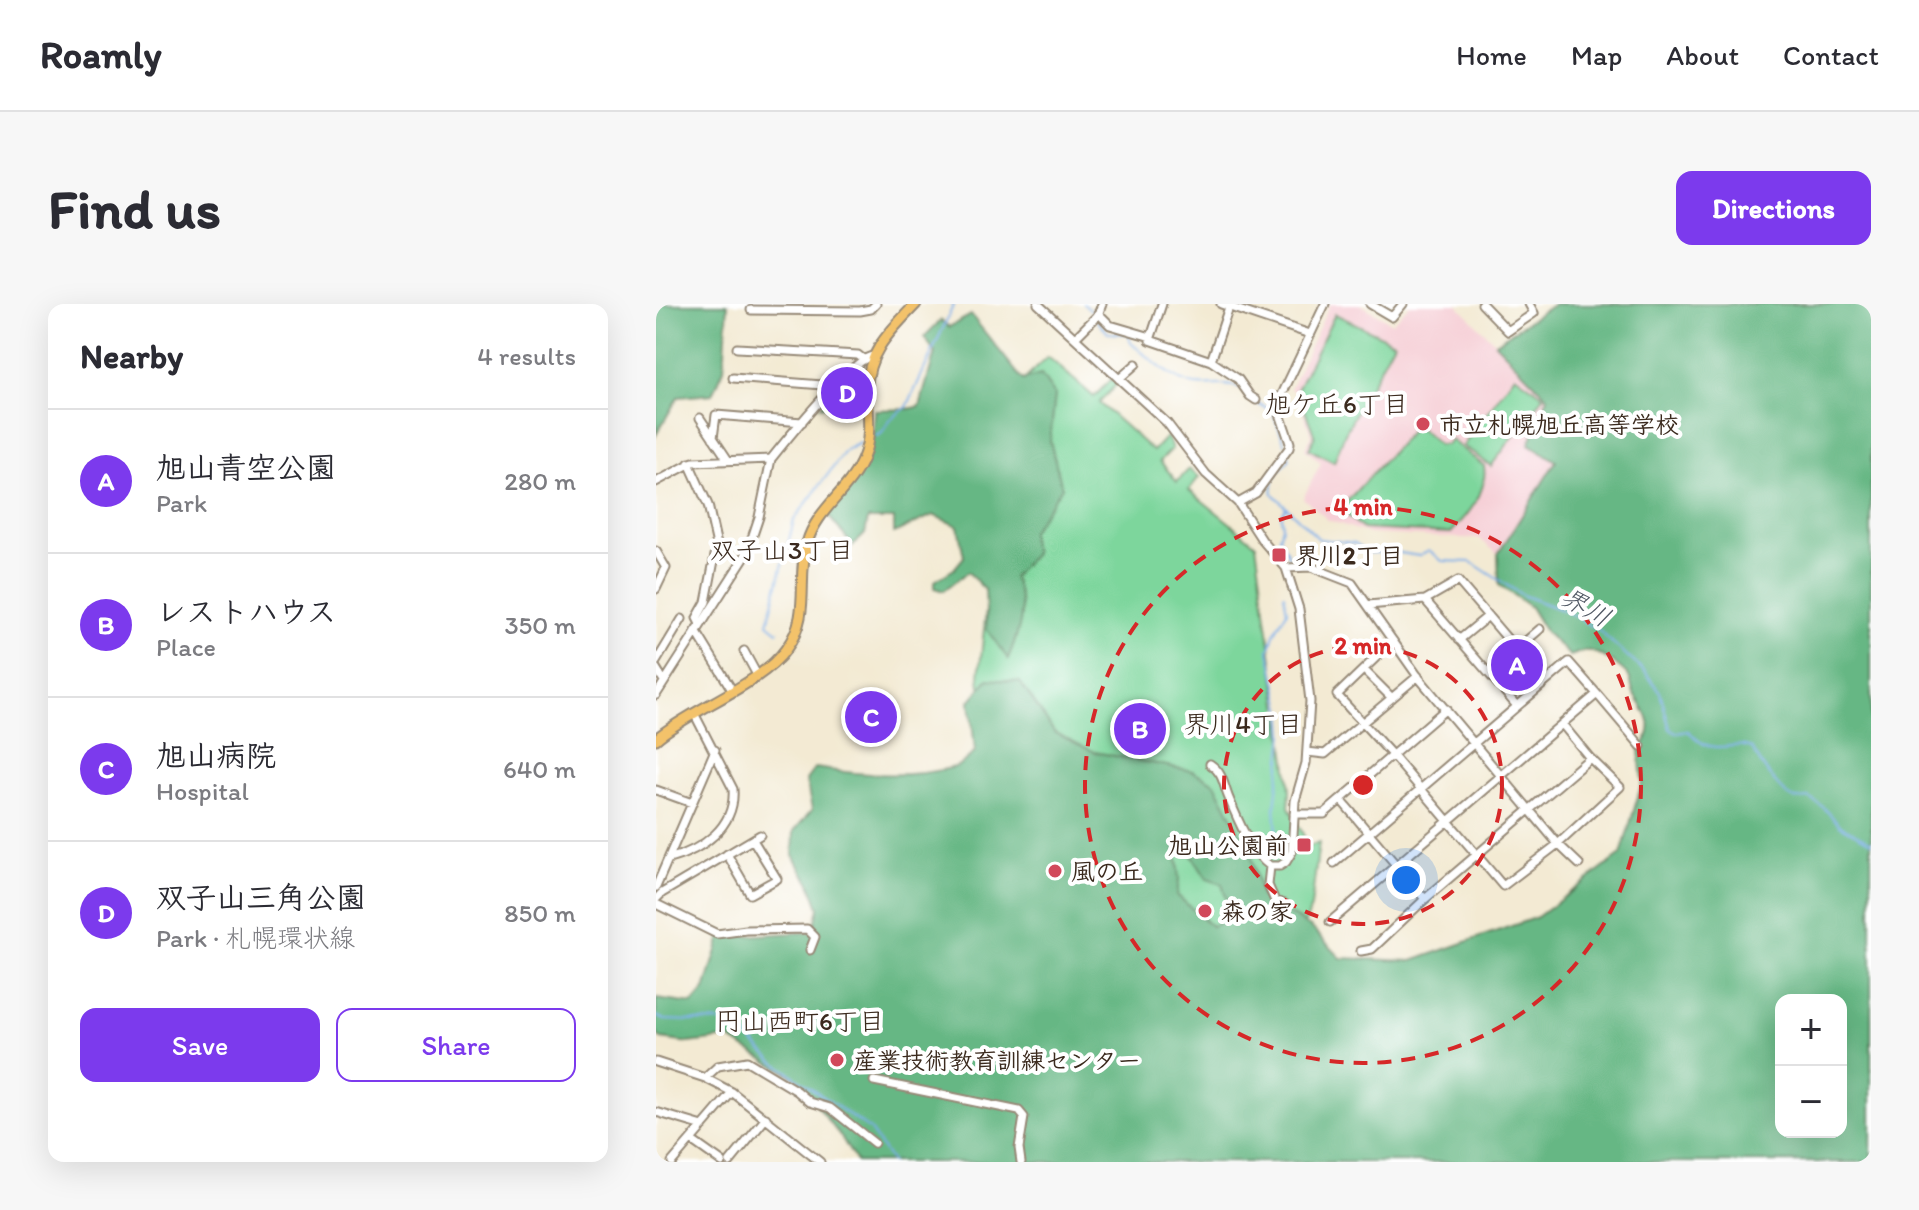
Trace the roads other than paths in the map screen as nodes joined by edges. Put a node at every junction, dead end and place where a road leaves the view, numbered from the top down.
1 (876, 304) edge
2 (916, 304) edge
3 (1038, 304) edge
4 (1102, 304) edge
5 (1162, 304) edge
6 (1325, 304) edge
7 (1370, 304) edge
8 (1403, 304) edge
9 (1482, 304) edge
10 (1529, 304) edge
11 (1227, 305) edge
12 (751, 310) dead end
13 (1098, 313) junction
14 (1310, 334) junction
15 (1151, 337) junction
16 (1075, 338) junction
17 (737, 348) dead end
18 (868, 358) junction
19 (1211, 361) junction
20 (1136, 364) dead end
21 (733, 378) dead end
22 (1119, 379) junction
23 (835, 386) junction
24 (1256, 400) dead end
25 (700, 418) dead end
26 (802, 422) junction
27 (713, 438) junction
28 (771, 459) junction
29 (728, 460) junction
30 (689, 463) junction
31 (656, 482) edge
32 (1238, 503) junction
33 (656, 551) edge
34 (1286, 568) junction
35 (656, 589) edge
36 (1425, 600) junction
37 (1368, 605) junction
38 (1488, 616) junction
39 (682, 619) dead end
40 (698, 628) junction
41 (1540, 629) dead end
42 (1459, 640) junction
43 (1393, 641) junction
44 (1516, 649) junction
45 (744, 651) dead end
46 (656, 662) edge
47 (656, 668) edge
48 (1364, 670) junction
49 (1489, 673) junction
50 (757, 675) junction
51 (1418, 676) junction
52 (664, 681) junction
53 (732, 690) junction
54 (1597, 694) junction
55 (656, 695) edge
56 (1392, 698) junction
57 (1517, 706) junction
58 (1446, 709) junction
59 (694, 713) junction
60 (1364, 723) junction
61 (1562, 724) junction
62 (656, 739) edge
63 (1474, 743) junction
64 (1641, 746) dead end
65 (715, 750) junction
66 (1307, 752) junction
67 (1393, 756) junction
68 (1590, 758) junction
69 (1210, 764) dead end
70 (1502, 775) junction
71 (1421, 788) junction
72 (656, 790) edge
73 (1341, 800) junction
74 (692, 803) junction
75 (1529, 810) junction
76 (1294, 814) junction
77 (1449, 821) junction
78 (1368, 833) junction
79 (1558, 844) junction
80 (727, 854) junction
81 (1476, 855) junction
82 (669, 859) junction
83 (1334, 863) dead end
84 (1579, 864) dead end
85 (1270, 866) junction
86 (1397, 866) junction
87 (656, 887) edge
88 (1425, 899) junction
89 (1285, 904) dead end
90 (657, 905) edge
91 (1330, 922) dead end
92 (810, 950) dead end
93 (1361, 951) dead end
94 (656, 1062) edge
95 (705, 1078) junction
96 (874, 1081) dead end
97 (732, 1092) junction
98 (656, 1112) edge
99 (766, 1118) junction
100 (703, 1126) junction
101 (691, 1140) junction
102 (874, 1143) dead end
103 (675, 1161) edge
104 (722, 1162) edge
105 (730, 1162) edge
106 (820, 1162) edge
107 (1021, 1162) edge

1 - 12 street
2 - 18 main road
3 - 16 street
4 - 13 street
5 - 15 street
6 - 14 street
7 - 8 street
9 - 10 street
11 - 14 street
11 - 19 street
13 - 15 street
13 - 16 street
14 - 32 street
15 - 19 street
16 - 22 street
17 - 18 street
18 - 23 street
18 - 50 main road
19 - 24 street
20 - 22 street
21 - 23 street
22 - 32 street
23 - 26 street
25 - 27 street
26 - 27 street
26 - 28 street
27 - 29 street
28 - 29 street
28 - 40 street
29 - 30 street
30 - 31 street
30 - 40 street
32 - 34 street
33 - 35 street
34 - 37 street
34 - 66 street
36 - 37 street
36 - 38 street
36 - 42 street
37 - 43 street
38 - 42 street
38 - 44 street
39 - 46 street
40 - 52 street
40 - 53 street
41 - 44 street
42 - 49 street
43 - 48 street
43 - 51 street
44 - 49 street
45 - 50 street
47 - 52 street
48 - 56 street
48 - 60 street
49 - 57 street
50 - 53 main road
51 - 56 street
51 - 58 street
52 - 55 street
53 - 59 main road
54 - 57 street
54 - 61 street
54 - 64 street
56 - 60 street
57 - 63 street
58 - 63 street
58 - 67 street
59 - 62 main road
59 - 65 street
60 - 66 street
60 - 67 street
61 - 68 street
61 - 70 street
63 - 70 street
63 - 71 street
65 - 74 street
65 - 82 street
66 - 76 street
67 - 71 street
67 - 73 street
68 - 75 street
68 - 79 street
69 - 85 street
70 - 75 street
70 - 77 street
71 - 77 street
71 - 78 street
72 - 74 street
73 - 76 street
73 - 78 street
74 - 82 street
75 - 79 street
75 - 81 street
76 - 85 street
77 - 81 street
77 - 86 street
78 - 83 street
78 - 86 street
79 - 81 street
79 - 84 street
80 - 80 street
80 - 90 street
81 - 88 street
82 - 87 street
85 - 89 street
86 - 88 street
86 - 91 street
88 - 93 street
90 - 92 street
94 - 95 street
95 - 97 street
95 - 102 street
96 - 107 street
97 - 99 street
97 - 100 street
98 - 100 street
99 - 105 street
99 - 106 street
100 - 101 street
101 - 103 street
101 - 104 street

